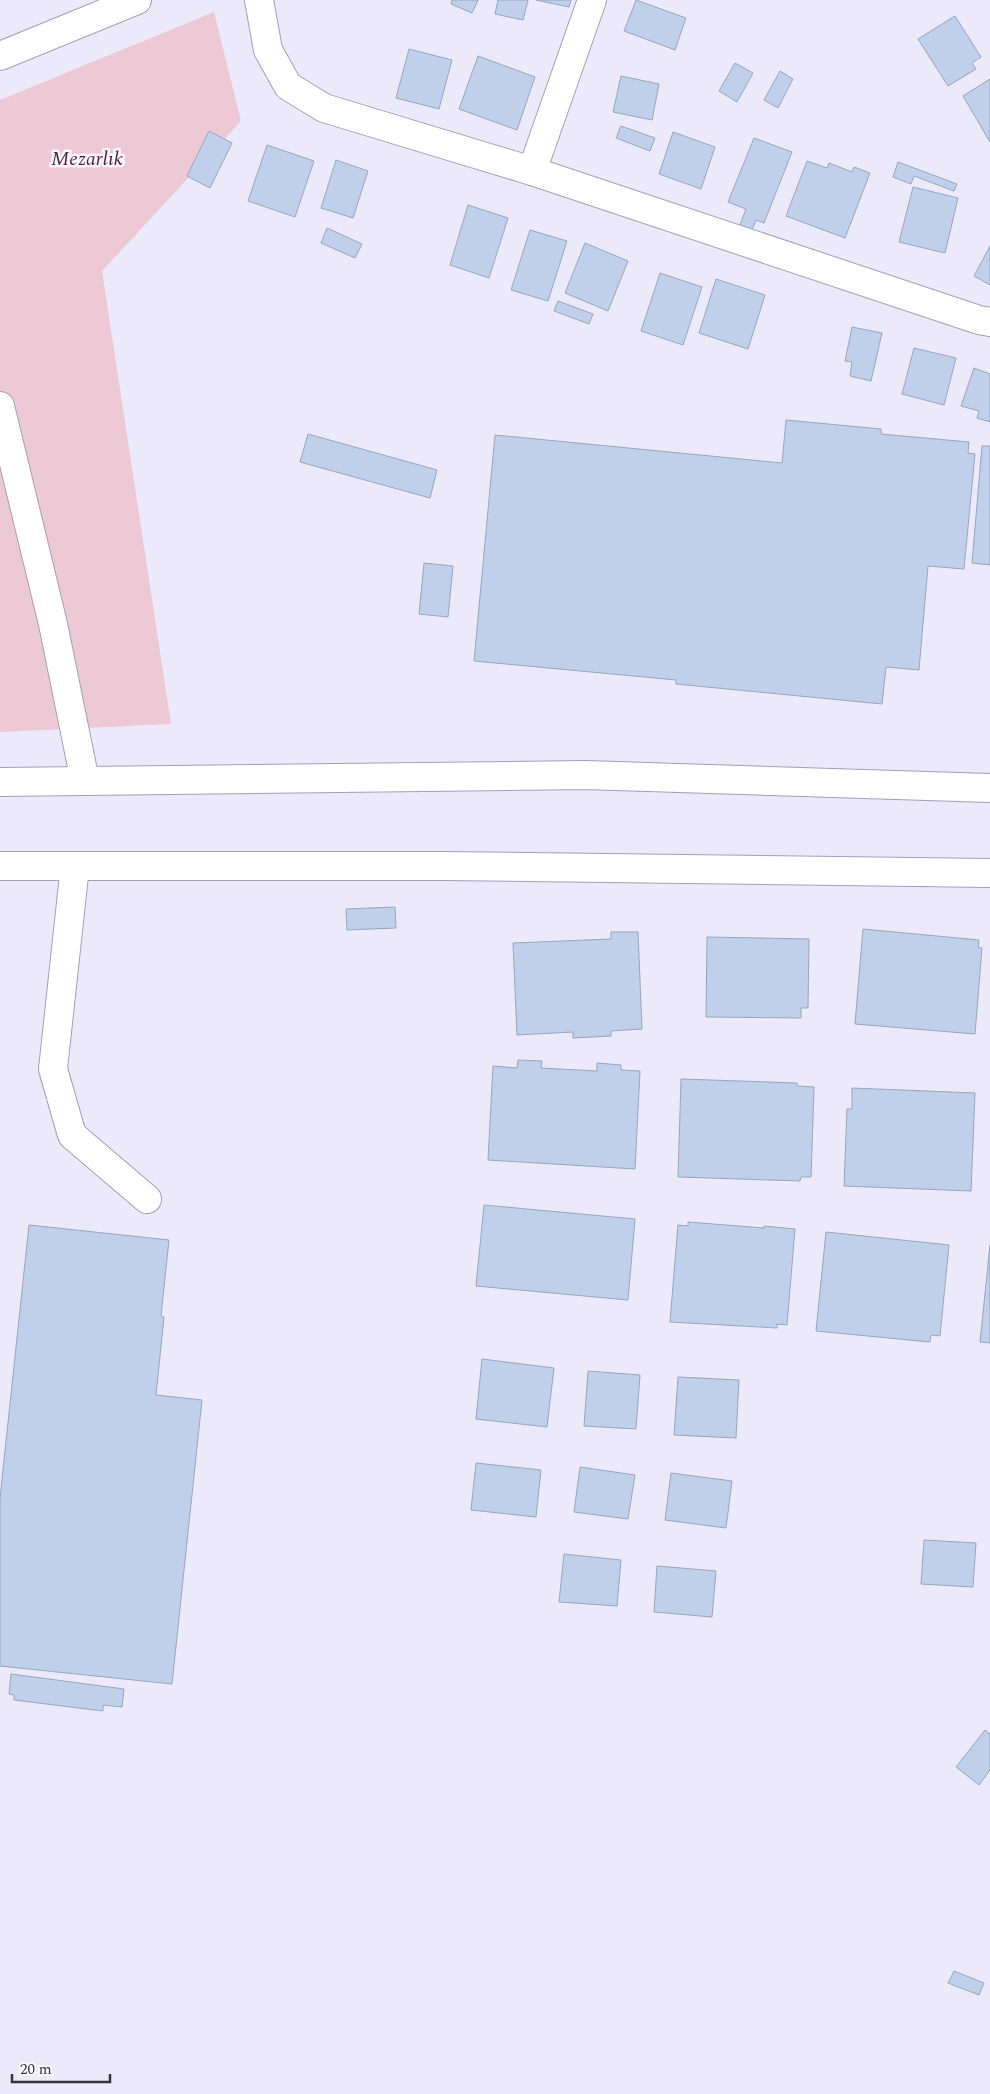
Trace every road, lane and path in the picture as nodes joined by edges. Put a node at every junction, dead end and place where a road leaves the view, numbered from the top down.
1 (137, 0) edge
2 (259, 0) edge
3 (592, 0) edge
4 (0, 56) edge
5 (532, 170) junction
6 (990, 322) edge
7 (0, 406) edge
8 (85, 781) junction
9 (0, 782) edge
10 (990, 788) edge
11 (0, 866) edge
12 (75, 866) junction
13 (990, 873) edge
14 (147, 1199) dead end

1 - 4 street
2 - 5 street
3 - 5 street
5 - 6 street
7 - 8 street
8 - 9 street
8 - 10 street
11 - 12 street
12 - 13 street
12 - 14 street

